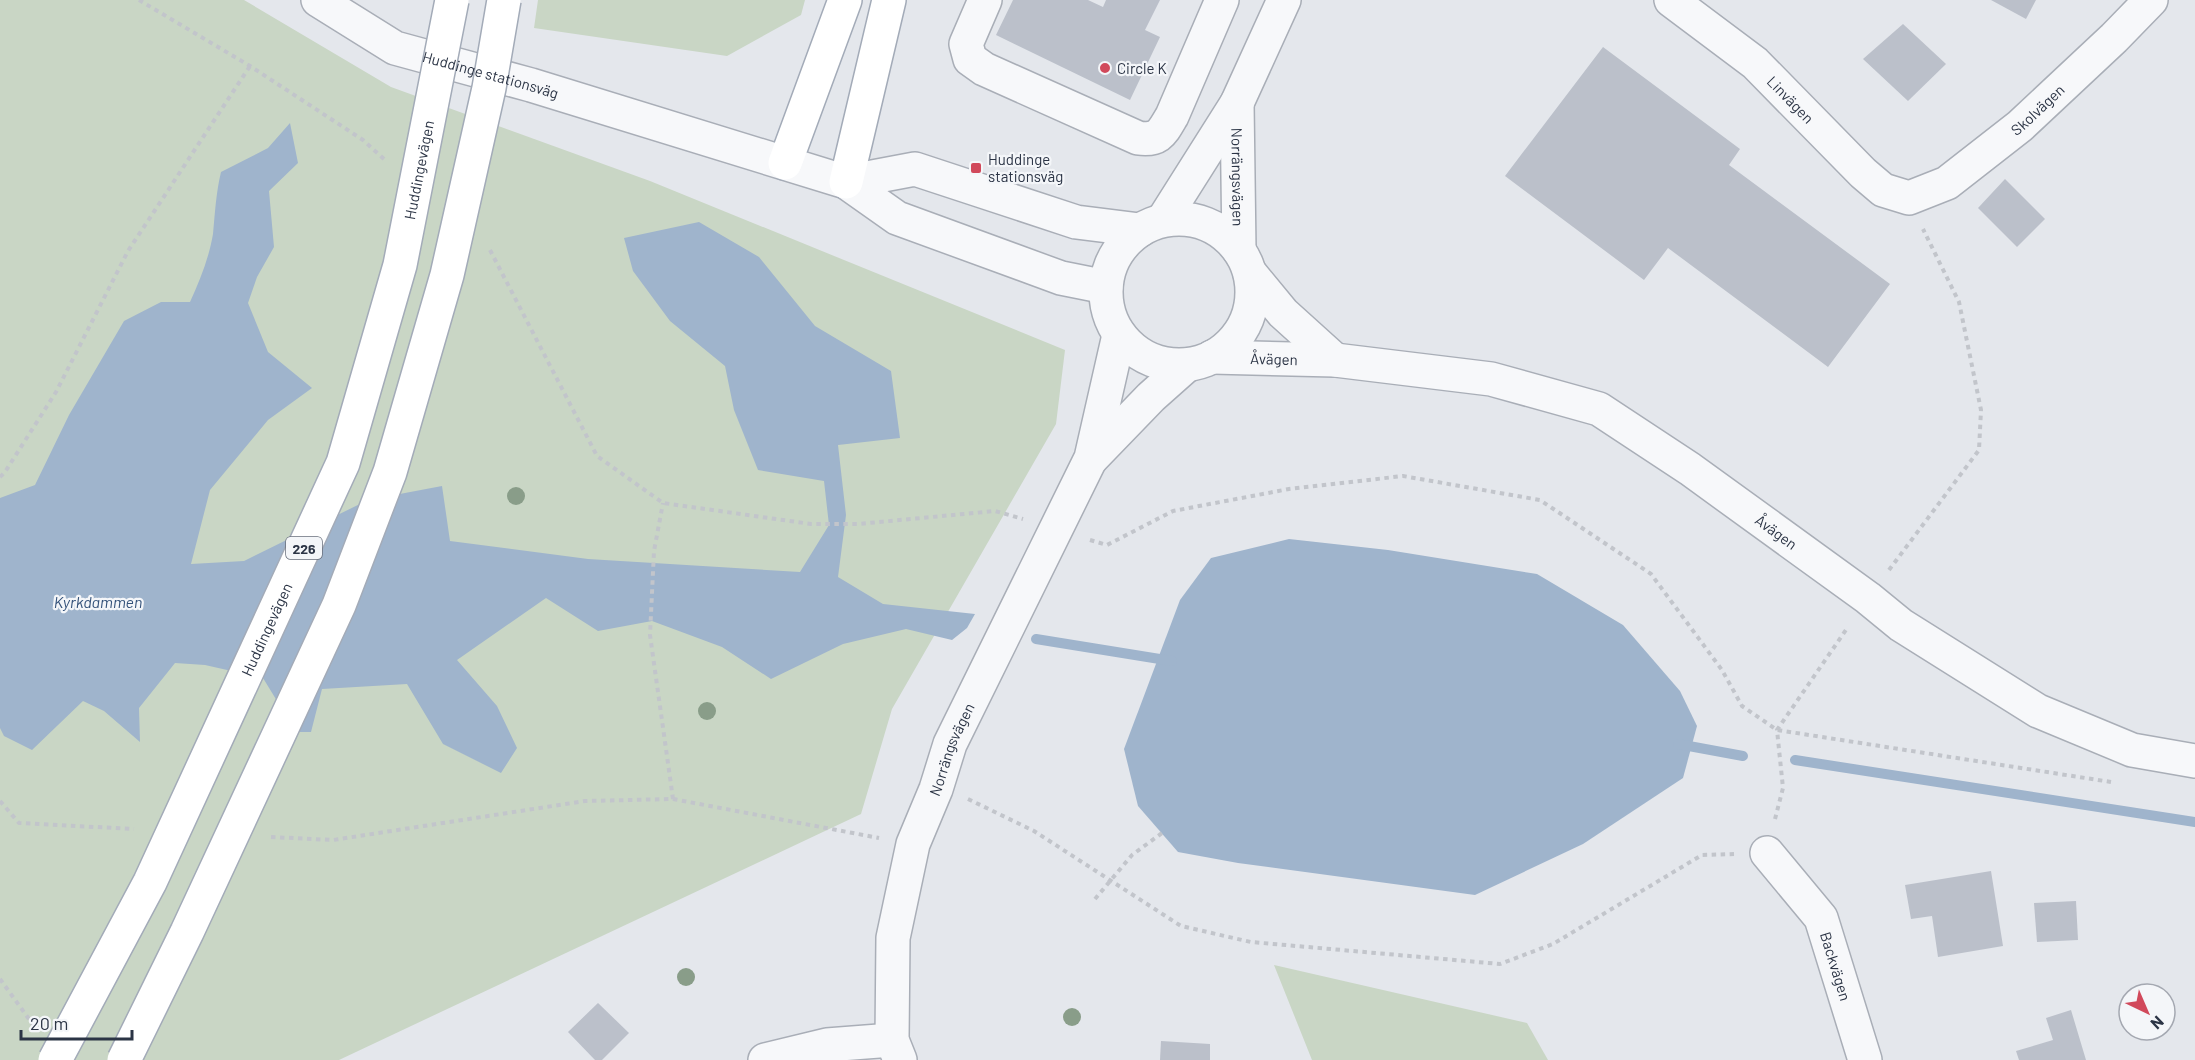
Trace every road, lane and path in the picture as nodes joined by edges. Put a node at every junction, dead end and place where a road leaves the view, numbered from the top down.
1 (318, 0) edge
2 (452, 0) edge
3 (504, 0) edge
4 (845, 0) edge
5 (889, 0) edge
6 (986, 0) edge
7 (1222, 0) edge
8 (1284, 0) edge
9 (1671, 0) edge
10 (2151, 0) edge
11 (250, 66) dead end
12 (1237, 103) junction
13 (784, 163) junction
14 (846, 182) junction
15 (1909, 198) junction
16 (1152, 225) junction
17 (1245, 262) junction
18 (1106, 287) junction
19 (1119, 335) junction
20 (1335, 360) junction
21 (1199, 361) junction
22 (1091, 458) junction
23 (0, 477) edge
24 (663, 502) dead end
25 (811, 524) dead end
26 (1055, 529) junction
27 (1868, 598) junction
28 (1778, 730) junction
29 (2195, 760) edge
30 (2114, 783) dead end
31 (936, 789) junction
32 (673, 799) junction
33 (0, 801) edge
34 (135, 830) dead end
35 (1162, 833) dead end
36 (263, 836) dead end
37 (913, 844) junction
38 (1767, 853) junction
39 (1110, 880) junction
40 (1095, 899) dead end
41 (896, 1050) edge
42 (55, 1060) edge
43 (124, 1060) edge
44 (765, 1060) edge
45 (1865, 1060) edge

1 - 13 street, Huddinge stationsväg
2 - 42 main road, Huddingevägen / 226, bridge
3 - 43 main road, bridge
4 - 13 main road
5 - 14 main road
6 - 7 street
8 - 12 street, Norrängsvägen
9 - 15 street, Linvägen
10 - 15 street, Skolvägen
11 - 23 path
12 - 16 street, Norrängsvägen
12 - 17 street, Norrängsvägen
13 - 14 street, Huddinge stationsväg
14 - 16 street, Huddinge stationsväg
14 - 18 street, Huddinge stationsväg
15 - 27 path
16 - 17 street
16 - 18 street
17 - 20 street, Åvägen
17 - 21 street
18 - 19 street
19 - 21 street
19 - 22 street, Norrängsvägen
20 - 21 street, Åvägen
20 - 27 street, Åvägen
21 - 22 street, Norrängsvägen
22 - 26 street, Norrängsvägen
24 - 32 path
25 - 26 path
26 - 28 path
26 - 31 street, Norrängsvägen
27 - 28 path
27 - 29 street, Åvägen
28 - 30 path
28 - 38 path
31 - 37 street, Norrängsvägen
31 - 39 path
32 - 36 path
32 - 37 path
33 - 34 path
35 - 39 path
37 - 41 street, Norrängsvägen
38 - 39 path
38 - 45 street, Backvägen
39 - 40 path
41 - 44 street

